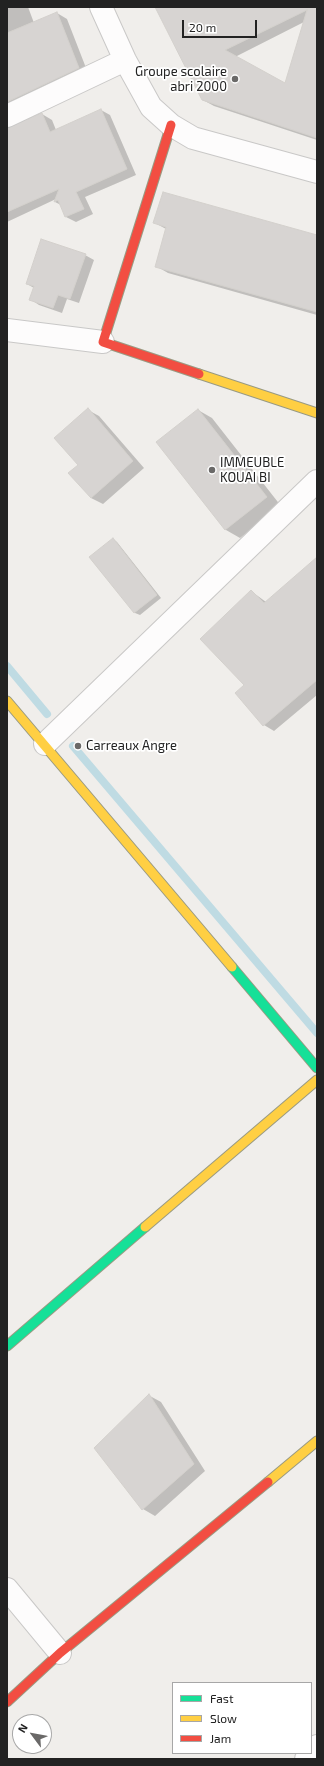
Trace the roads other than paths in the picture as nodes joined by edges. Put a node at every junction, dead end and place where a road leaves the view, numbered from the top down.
1 (101, 7) edge
2 (125, 60) junction
3 (7, 116) edge
4 (171, 125) junction
5 (317, 172) edge
6 (7, 330) edge
7 (103, 342) junction
8 (317, 413) edge
9 (317, 483) edge
10 (10, 712) edge
11 (45, 744) junction
12 (317, 1068) edge
13 (317, 1080) edge
14 (7, 1346) edge
15 (317, 1441) edge
16 (7, 1589) edge
17 (60, 1653) junction
18 (7, 1702) edge

1 - 2 street
2 - 3 street
2 - 4 street
4 - 5 street
4 - 7 street
6 - 7 street
7 - 8 street
9 - 11 street
10 - 11 street
11 - 12 street
13 - 14 street
15 - 17 street
16 - 17 street
17 - 18 street

